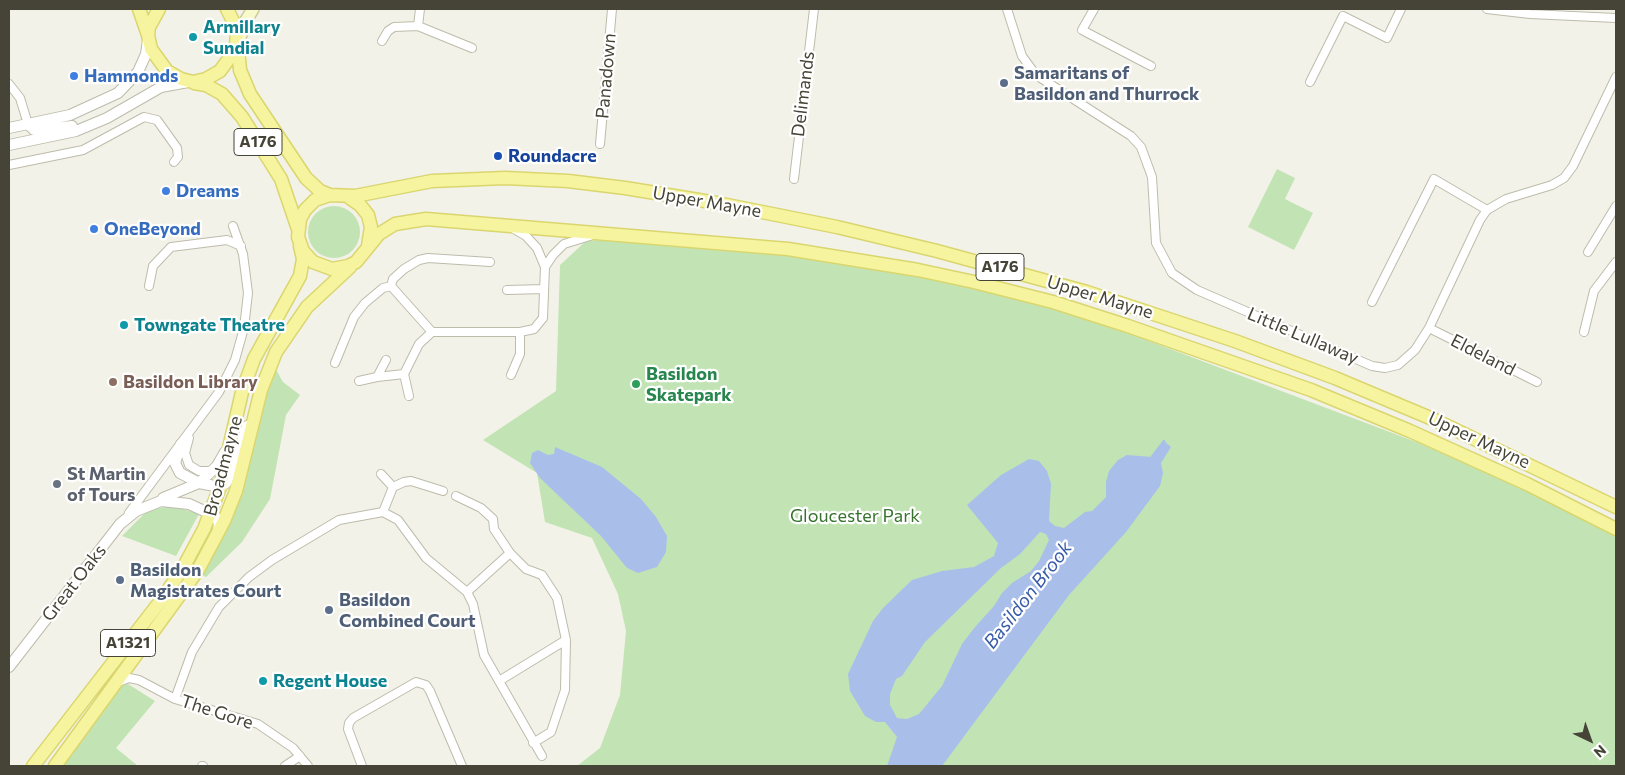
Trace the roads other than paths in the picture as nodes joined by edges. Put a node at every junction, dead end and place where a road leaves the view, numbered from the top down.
1 (139, 9) edge
2 (159, 9) edge
3 (227, 9) edge
4 (253, 9) edge
5 (420, 9) edge
6 (612, 9) edge
7 (814, 9) edge
8 (1007, 9) edge
9 (1094, 9) edge
10 (1401, 9) edge
11 (1487, 9) edge
12 (1616, 18) edge
13 (418, 26) junction
14 (148, 35) junction
15 (382, 41) dead end
16 (238, 43) junction
17 (472, 48) dead end
18 (1151, 66) dead end
19 (1616, 77) edge
20 (189, 82) junction
21 (1310, 82) dead end
22 (9, 84) edge
23 (107, 118) junction
24 (28, 124) junction
25 (9, 128) edge
26 (600, 144) dead end
27 (9, 145) edge
28 (174, 162) dead end
29 (9, 166) edge
30 (794, 179) dead end
31 (330, 195) junction
32 (348, 196) junction
33 (1616, 206) edge
34 (1487, 210) junction
35 (233, 226) dead end
36 (502, 226) junction
37 (298, 229) junction
38 (619, 234) junction
39 (300, 244) junction
40 (240, 246) junction
41 (367, 250) junction
42 (1588, 252) dead end
43 (356, 262) junction
44 (490, 262) dead end
45 (545, 267) junction
46 (1615, 267) edge
47 (149, 286) dead end
48 (391, 286) junction
49 (544, 289) junction
50 (507, 290) dead end
51 (1372, 302) dead end
52 (1429, 328) junction
53 (432, 332) junction
54 (520, 332) junction
55 (1584, 332) dead end
56 (386, 360) dead end
57 (335, 363) dead end
58 (404, 374) junction
59 (511, 375) dead end
60 (377, 377) junction
61 (359, 381) dead end
62 (1537, 382) dead end
63 (261, 390) junction
64 (409, 396) dead end
65 (197, 423) junction
66 (232, 436) junction
67 (181, 444) junction
68 (213, 470) junction
69 (381, 474) dead end
70 (199, 483) junction
71 (220, 486) junction
72 (393, 488) junction
73 (443, 491) dead end
74 (456, 496) dead end
75 (146, 506) junction
76 (1616, 507) edge
77 (383, 512) junction
78 (211, 513) junction
79 (120, 524) junction
80 (1616, 529) edge
81 (218, 532) junction
82 (510, 553) junction
83 (467, 592) junction
84 (566, 640) junction
85 (137, 655) junction
86 (9, 667) edge
87 (499, 681) junction
88 (144, 682) junction
89 (114, 685) junction
90 (175, 698) junction
91 (533, 743) junction
92 (300, 756) junction
93 (542, 756) dead end
94 (33, 766) edge
95 (45, 766) edge
96 (55, 766) edge
97 (285, 766) edge
98 (308, 766) edge
99 (362, 766) edge
100 (462, 766) edge

1 - 14 main road, A176
2 - 14 main road
3 - 16 main road, A176
4 - 16 main road
5 - 13 street
6 - 26 street, Panadown
7 - 30 street, Delimands
8 - 52 street, Little Lullaway
9 - 18 street
10 - 21 street
11 - 12 street
13 - 15 street
13 - 17 street
14 - 20 main road, A176
14 - 24 street
16 - 20 main road
16 - 31 main road, A176
19 - 34 street
20 - 23 street
20 - 37 main road, A176
22 - 24 street
23 - 24 street
23 - 27 street
24 - 25 street
28 - 29 street
31 - 32 main road, Upper Mayne / A176
31 - 37 main road
32 - 41 main road
32 - 76 main road, Upper Mayne / A176
33 - 42 street
34 - 51 street
34 - 52 street, Little Lullaway
35 - 40 street
36 - 38 main road, Upper Mayne / A176
36 - 41 main road, Upper Mayne / A176
36 - 45 street
37 - 39 main road, A176
38 - 45 street
38 - 80 main road, Upper Mayne / A176
39 - 43 main road
39 - 66 main road, Broadmayne / A1321
40 - 47 street
40 - 65 street
41 - 43 main road, Upper Mayne / A176
43 - 63 main road, Broadmayne / A1321
44 - 48 street
45 - 49 street
46 - 55 street
48 - 53 street
48 - 57 street
49 - 50 street
49 - 54 street
52 - 62 street, Eldeland
53 - 54 street
53 - 58 street
54 - 59 street
56 - 60 street
58 - 60 street
58 - 64 street
60 - 61 street
63 - 71 street
63 - 81 main road, Broadmayne / A1321
65 - 67 street
65 - 68 street
66 - 68 street, Great Oaks
66 - 71 main road, Broadmayne / A1321
67 - 70 street
67 - 79 street
68 - 70 street, Great Oaks
69 - 72 street
70 - 71 street
70 - 75 street, Great Oaks
71 - 78 main road, Broadmayne / A1321
72 - 73 street
72 - 77 street
74 - 82 street
75 - 78 street, Great Oaks
75 - 79 street, Great Oaks
77 - 83 street
77 - 90 street
78 - 81 street
78 - 94 main road, Broadmayne / A1321
79 - 86 street, Great Oaks
81 - 85 main road, Broadmayne / A1321
82 - 83 street
82 - 84 street
83 - 87 street
84 - 87 street
84 - 91 street
85 - 88 street
85 - 89 main road, Broadmayne / A1321
87 - 91 street
88 - 89 street
88 - 90 street, The Gore
89 - 95 main road, Broadmayne / A1321
89 - 96 main road, Broadmayne / A1321
90 - 92 street, The Gore
91 - 93 street
92 - 97 street
92 - 98 street, The Gore
99 - 100 street

